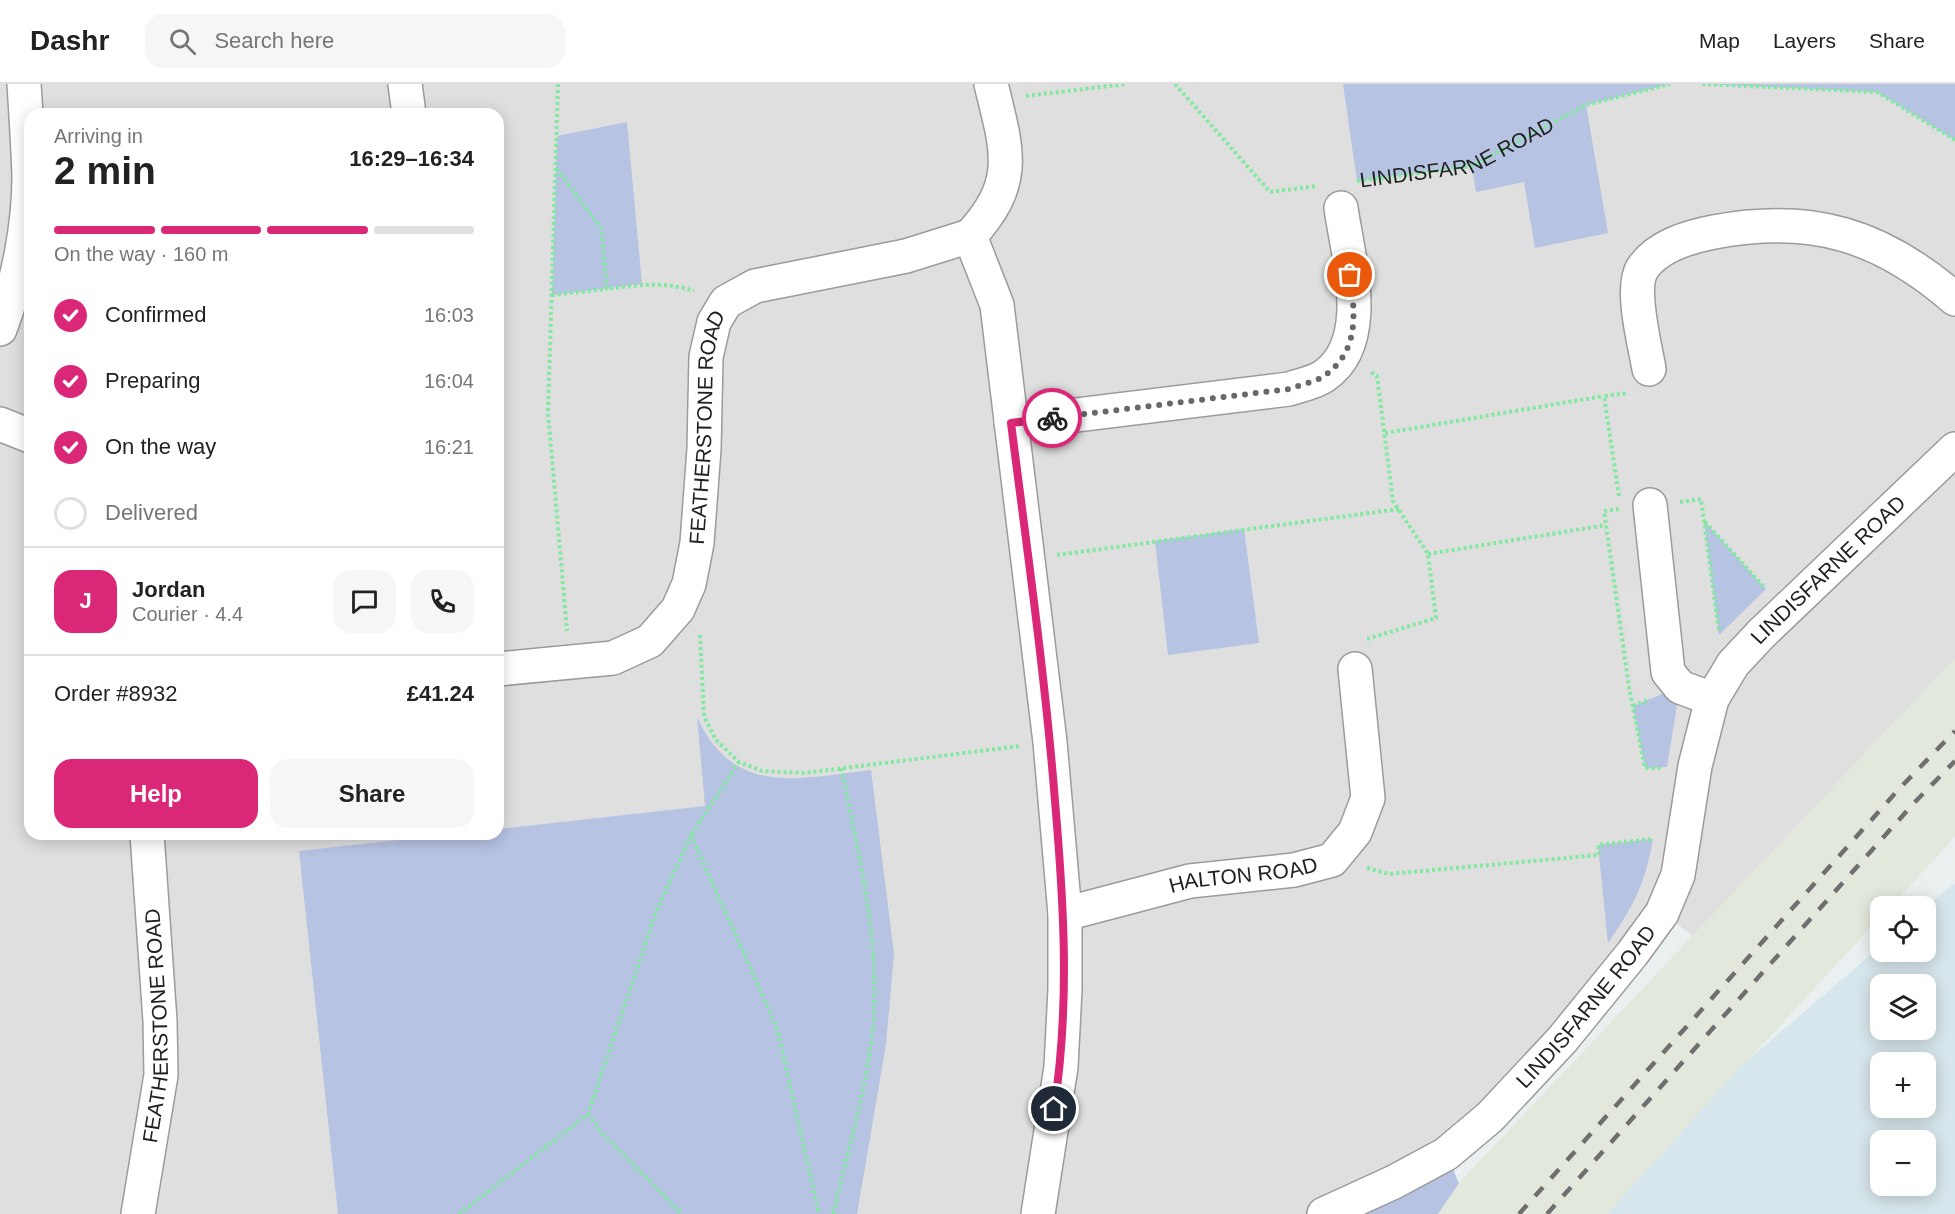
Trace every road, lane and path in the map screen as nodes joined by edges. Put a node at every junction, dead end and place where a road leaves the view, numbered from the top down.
1 (24, 84) edge
2 (405, 84) edge
3 (558, 84) edge
4 (1126, 84) edge
5 (1175, 84) edge
6 (1670, 84) edge
7 (1702, 84) edge
8 (993, 92) edge
9 (25, 108) edge
10 (408, 108) edge
11 (1955, 140) edge
12 (556, 168) junction
13 (1337, 192) junction
14 (24, 221) edge
15 (970, 236) junction
16 (607, 289) junction
17 (552, 295) junction
18 (1955, 299) edge
19 (726, 302) junction
20 (0, 329) edge
21 (1346, 353) junction
22 (1649, 369) joint
23 (1604, 396) junction
24 (1011, 423) junction
25 (0, 424) edge
26 (1385, 433) junction
27 (24, 434) edge
28 (1955, 448) edge
29 (1635, 507) joint
30 (1399, 509) junction
31 (1604, 511) dead end
32 (1704, 521) dead end
33 (1606, 525) junction
34 (1428, 554) junction
35 (1028, 559) junction
36 (678, 609) junction
37 (1785, 611) junction
38 (570, 664) junction
39 (504, 669) edge
40 (1354, 669) joint
41 (1712, 699) junction
42 (1050, 742) junction
43 (739, 762) junction
44 (1695, 766) junction
45 (841, 768) junction
46 (691, 834) junction
47 (147, 840) edge
48 (1683, 845) junction
49 (1332, 860) junction
50 (1065, 914) junction
51 (588, 1114) junction
52 (138, 1214) edge
53 (459, 1214) edge
54 (682, 1214) edge
55 (819, 1214) edge
56 (833, 1214) edge
57 (1038, 1214) edge
58 (1324, 1214) edge

1 - 9 street
2 - 10 street
3 - 12 path
4 - 8 path
5 - 13 path, LINDISFARNE ROAD
6 - 13 path, LINDISFARNE ROAD
7 - 11 path
8 - 15 street
12 - 16 path
12 - 17 path
13 - 21 street
14 - 20 street
15 - 19 street, FEATHERSTONE ROAD
15 - 24 street
16 - 17 path
16 - 19 path
17 - 38 path
18 - 22 street
19 - 36 street, FEATHERSTONE ROAD
21 - 24 street
21 - 26 path
22 - 23 path
23 - 26 path
23 - 29 path
24 - 35 street
25 - 27 street
26 - 30 path
28 - 37 street, LINDISFARNE ROAD
29 - 41 street
30 - 34 path
30 - 35 path
31 - 33 path
32 - 37 path
33 - 34 path
33 - 44 path
34 - 40 path
35 - 42 street
36 - 38 street, FEATHERSTONE ROAD
36 - 43 path
37 - 41 street, LINDISFARNE ROAD
38 - 39 street, FEATHERSTONE ROAD
40 - 49 street, HALTON ROAD
41 - 44 street, LINDISFARNE ROAD
42 - 45 path
42 - 50 street
43 - 45 path
43 - 46 path
44 - 48 street, LINDISFARNE ROAD
45 - 56 path
46 - 51 path
46 - 55 path
47 - 52 street, FEATHERSTONE ROAD
48 - 49 path
48 - 58 street, LINDISFARNE ROAD
49 - 50 street, HALTON ROAD
50 - 57 street
51 - 53 path
51 - 54 path

